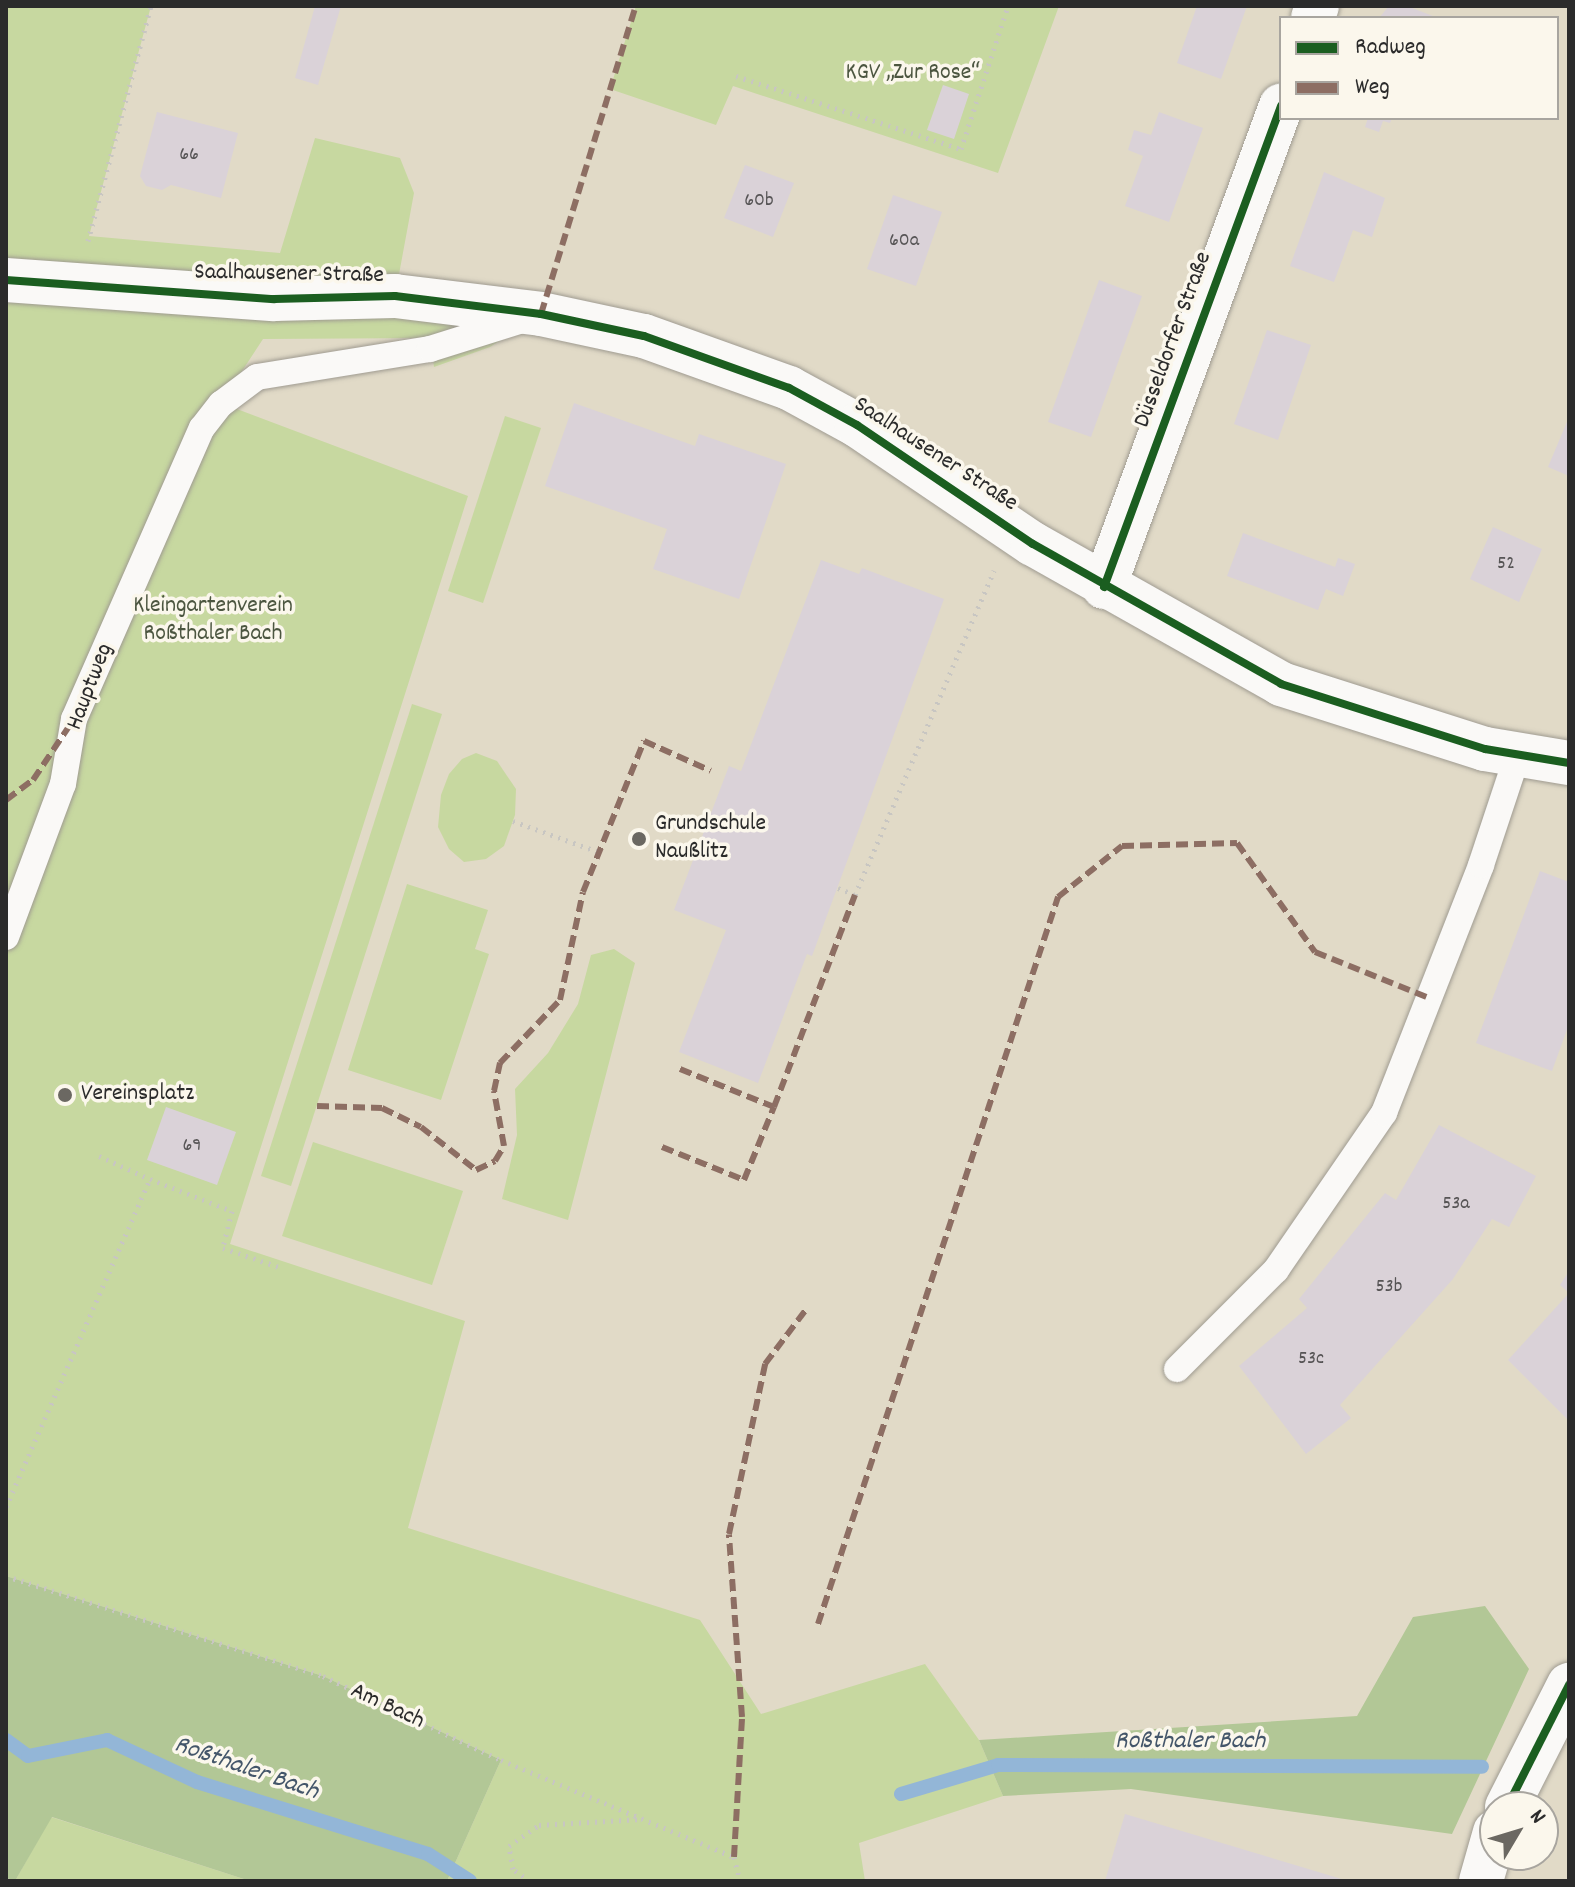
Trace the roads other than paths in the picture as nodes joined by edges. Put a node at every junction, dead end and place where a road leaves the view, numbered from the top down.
1 (1279, 111) edge
2 (6, 280) edge
3 (541, 314) junction
4 (1104, 587) junction
5 (1518, 754) junction
6 (1568, 760) edge
7 (6, 937) edge
8 (1177, 1369) dead end
9 (1563, 1710) edge
10 (1516, 1791) edge

1 - 4 street, Düsseldorfer Straße
2 - 3 street, Saalhausener Straße
3 - 4 street, Saalhausener Straße
3 - 7 lane, Hauptweg
4 - 5 street, Saalhausener Straße
5 - 6 street, Saalhausener Straße
5 - 8 lane
9 - 10 street

